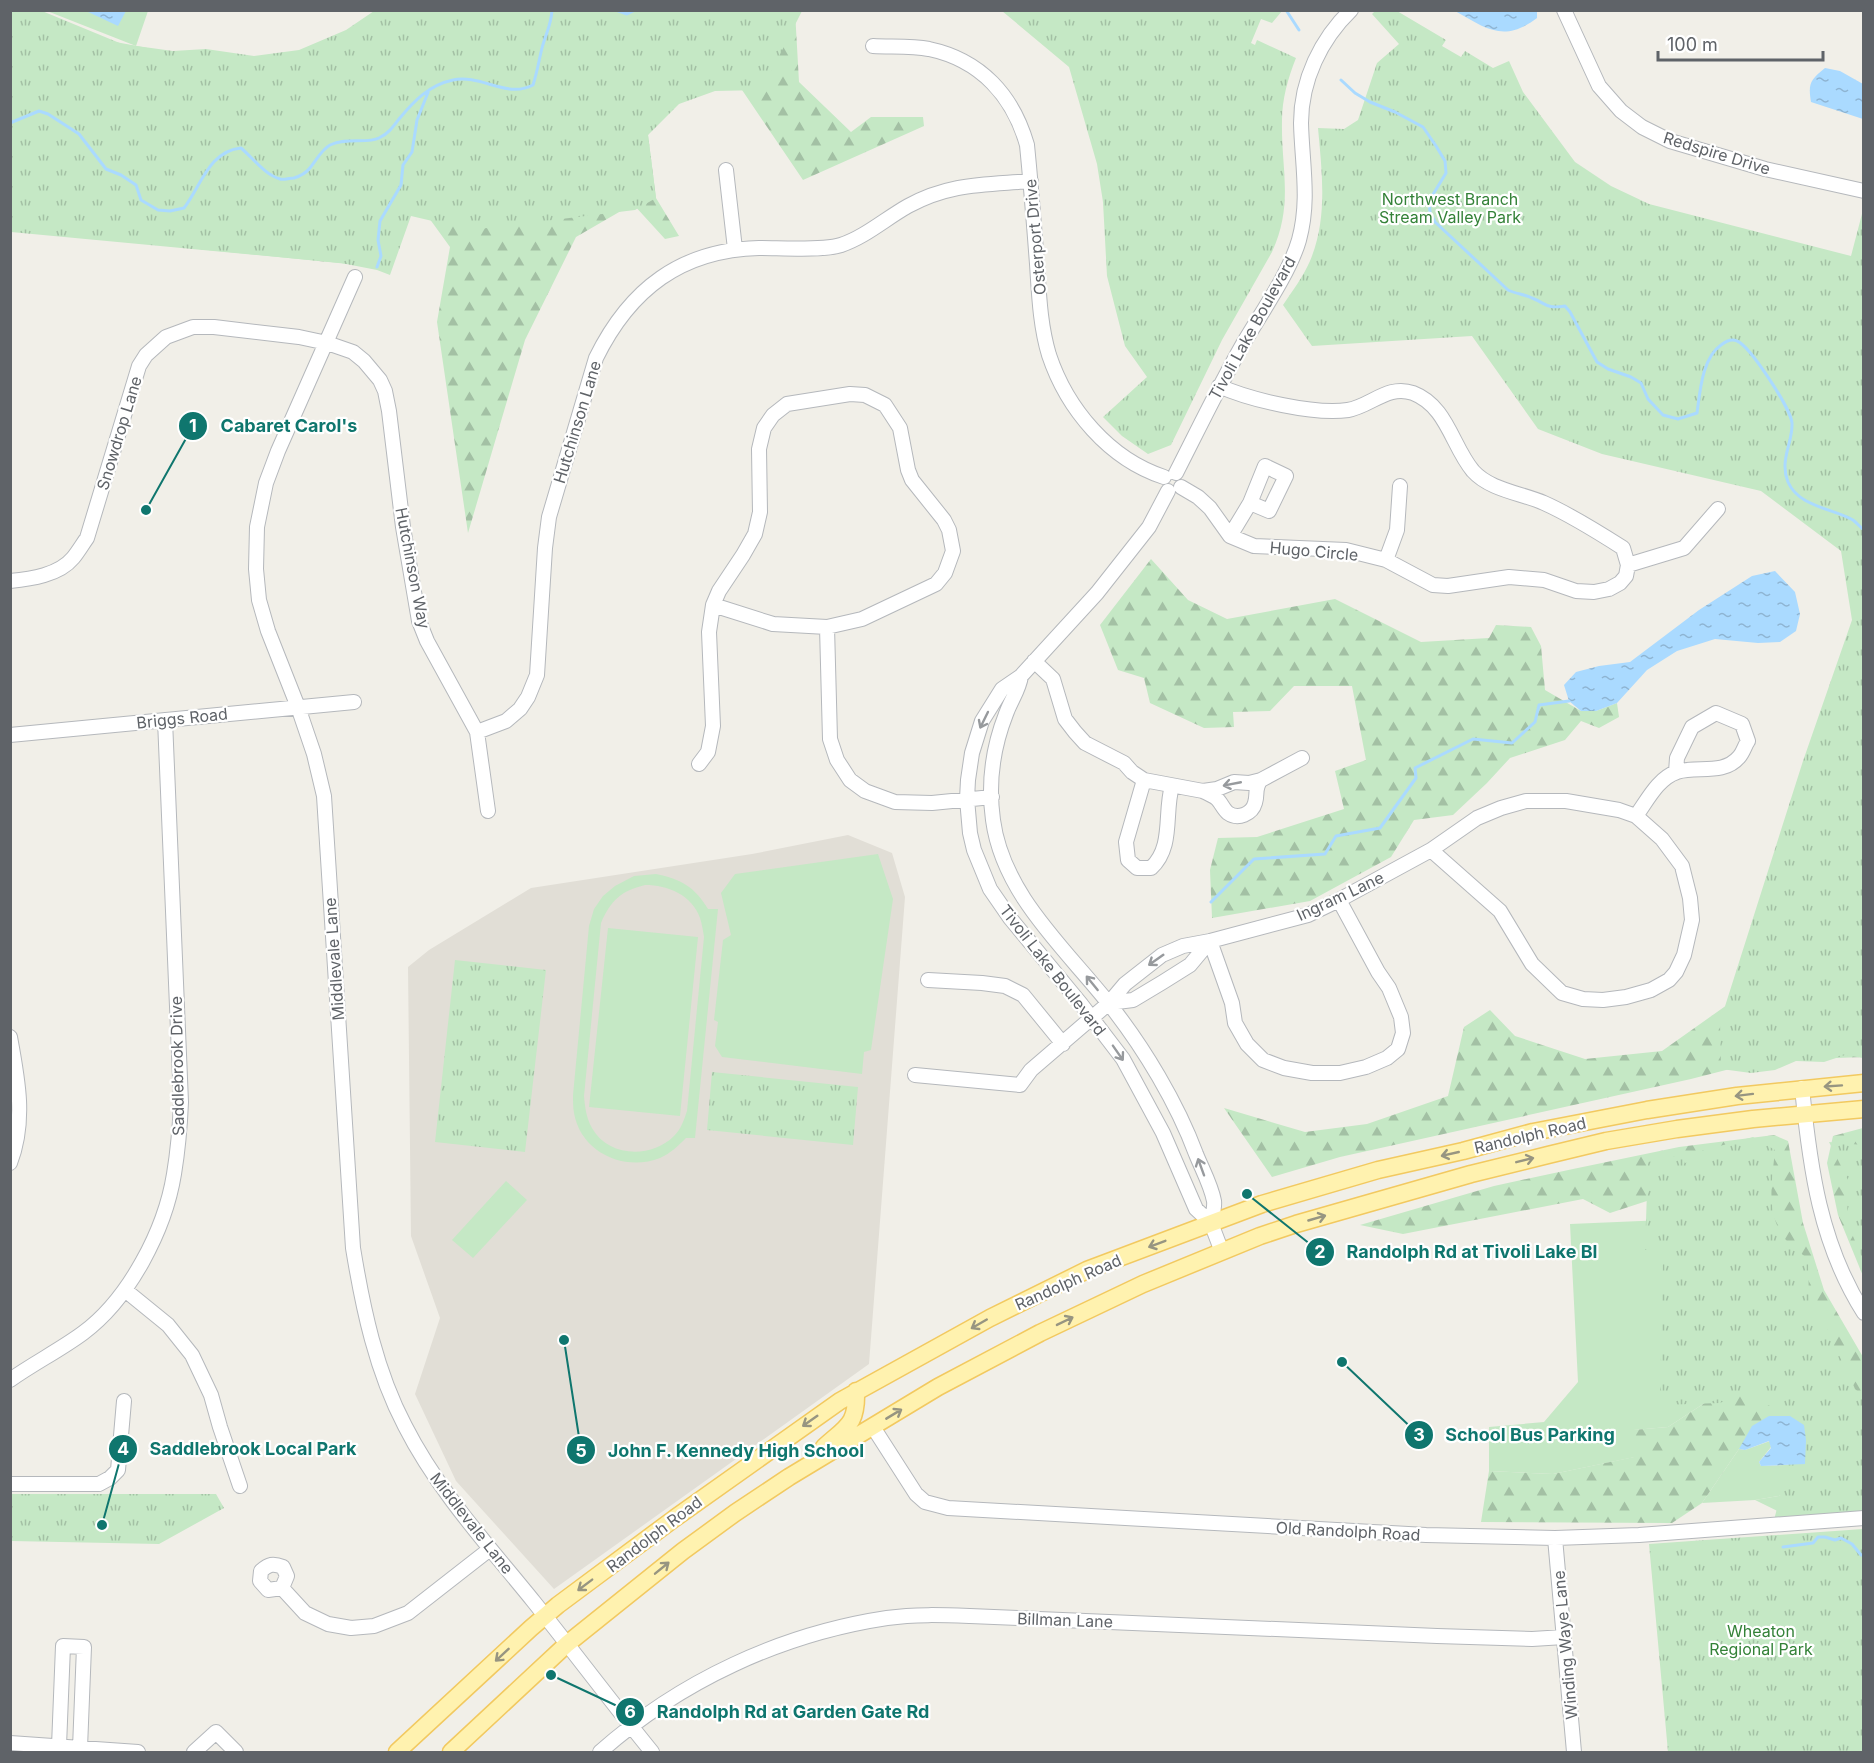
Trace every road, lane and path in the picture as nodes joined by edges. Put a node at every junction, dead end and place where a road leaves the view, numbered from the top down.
1 (1352, 10) edge
2 (1564, 10) edge
3 (873, 46) dead end
4 (726, 170) dead end
5 (1031, 181) junction
6 (1863, 191) edge
7 (735, 249) junction
8 (355, 277) dead end
9 (327, 343) junction
10 (1219, 386) junction
11 (1172, 482) junction
12 (1400, 486) dead end
13 (1250, 503) dead end
14 (1718, 508) dead end
15 (1230, 536) junction
16 (1386, 560) junction
17 (1628, 565) junction
18 (10, 581) edge
19 (713, 605) junction
20 (827, 627) junction
21 (1034, 662) junction
22 (1021, 676) junction
23 (354, 702) dead end
24 (298, 707) junction
25 (165, 720) junction
26 (477, 732) junction
27 (10, 735) edge
28 (1302, 758) dead end
29 (699, 764) dead end
30 (1676, 772) junction
31 (1144, 780) junction
32 (1261, 780) junction
33 (1172, 786) junction
34 (1203, 791) junction
35 (992, 797) junction
36 (967, 799) junction
37 (488, 811) dead end
38 (1636, 816) junction
39 (1431, 850) junction
40 (1339, 900) junction
41 (1210, 941) junction
42 (928, 980) dead end
43 (1109, 1003) junction
44 (1092, 1018) junction
45 (10, 1037) edge
46 (1063, 1044) junction
47 (915, 1075) dead end
48 (1863, 1083) edge
49 (1802, 1088) junction
50 (1863, 1109) edge
51 (1805, 1114) junction
52 (10, 1163) edge
53 (1212, 1223) junction
54 (1222, 1252) junction
55 (125, 1290) junction
56 (1863, 1312) edge
57 (937, 1349) junction
58 (10, 1380) edge
59 (856, 1391) junction
60 (124, 1401) dead end
61 (873, 1427) junction
62 (789, 1477) junction
63 (10, 1484) edge
64 (240, 1486) dead end
65 (1863, 1518) edge
66 (1556, 1538) junction
67 (490, 1549) junction
68 (282, 1588) dead end
69 (545, 1616) junction
70 (1563, 1636) junction
71 (567, 1644) junction
72 (632, 1728) junction
73 (10, 1743) edge
74 (59, 1746) junction
75 (81, 1748) junction
76 (138, 1752) edge
77 (194, 1752) edge
78 (236, 1752) edge
79 (398, 1752) edge
80 (451, 1752) edge
81 (600, 1752) edge
82 (652, 1752) edge
83 (1574, 1752) edge

1 - 10 street, Tivoli Lake Boulevard
2 - 6 street, Redspire Drive
3 - 5 street, Osterport Drive
4 - 7 street
5 - 7 street, Hutchinson Lane
5 - 11 street, Osterport Drive
7 - 26 street, Hutchinson Lane
8 - 9 street, Middlevale Lane
9 - 18 street, Snowdrop Lane
9 - 24 street, Middlevale Lane
9 - 26 street, Hutchinson Way
10 - 11 street, Tivoli Lake Boulevard
10 - 17 street
11 - 15 street
11 - 21 street, Tivoli Lake Boulevard
12 - 16 street
13 - 15 street
14 - 17 street
15 - 16 street, Hugo Circle
16 - 17 street, Hugo Circle
19 - 20 street
19 - 20 street
19 - 29 street
20 - 36 street
21 - 22 street, Tivoli Lake Boulevard
21 - 31 street
22 - 35 street, Tivoli Lake Boulevard
22 -> 36 street, Tivoli Lake Boulevard
23 - 24 street, Briggs Road
24 - 25 street, Briggs Road
24 - 67 street, Middlevale Lane
25 - 27 street, Briggs Road
25 - 55 street, Saddlebrook Drive
26 - 37 street, Hutchinson Way
28 - 32 street
30 - 30 street
30 - 38 street
31 - 33 street
31 - 33 street
32 -> 34 street
32 - 34 street
33 - 34 street
35 - 36 street
43 -> 35 street, Tivoli Lake Boulevard
36 - 44 street, Tivoli Lake Boulevard
38 - 39 street, Ingram Lane
38 - 39 street
39 - 40 street, Ingram Lane
40 - 41 street, Ingram Lane
40 - 41 street
41 -> 43 street, Ingram Lane
41 - 43 street, Ingram Lane
42 - 46 street
43 - 44 street, Ingram Lane
53 -> 43 street, Tivoli Lake Boulevard
44 - 46 street, Ingram Lane
44 -> 53 street, Tivoli Lake Boulevard
45 - 52 street
46 - 47 street, Ingram Lane
48 -> 49 main road, Randolph Road
49 - 51 street
49 -> 53 main road, Randolph Road
50 - 51 main road, Randolph Road
54 -> 51 main road, Randolph Road
51 - 56 street
53 - 54 street, Tivoli Lake Boulevard
53 -> 57 main road, Randolph Road
61 -> 54 main road, Randolph Road
55 - 58 street, Saddlebrook Drive
55 - 64 street
57 - 59 main road, Randolph Road
57 - 61 main road
59 - 62 main road
59 -> 69 main road, Randolph Road
60 - 63 street
61 - 62 main road, Randolph Road
61 - 66 street, Old Randolph Road
71 -> 62 main road, Randolph Road
65 - 66 street, Old Randolph Road
66 - 70 street, Winding Waye Lane
67 - 68 street
67 - 69 street, Middlevale Lane
69 - 71 street, Middlevale Lane
69 -> 79 main road, Randolph Road
70 - 72 street, Billman Lane
70 - 83 street, Winding Waye Lane
71 - 72 street, Middlevale Lane
71 - 80 main road, Randolph Road
72 - 81 street, Billman Lane
72 - 82 street, Middlevale Lane
73 - 74 street
74 - 75 street
74 - 75 street
75 - 76 street
77 - 78 street

